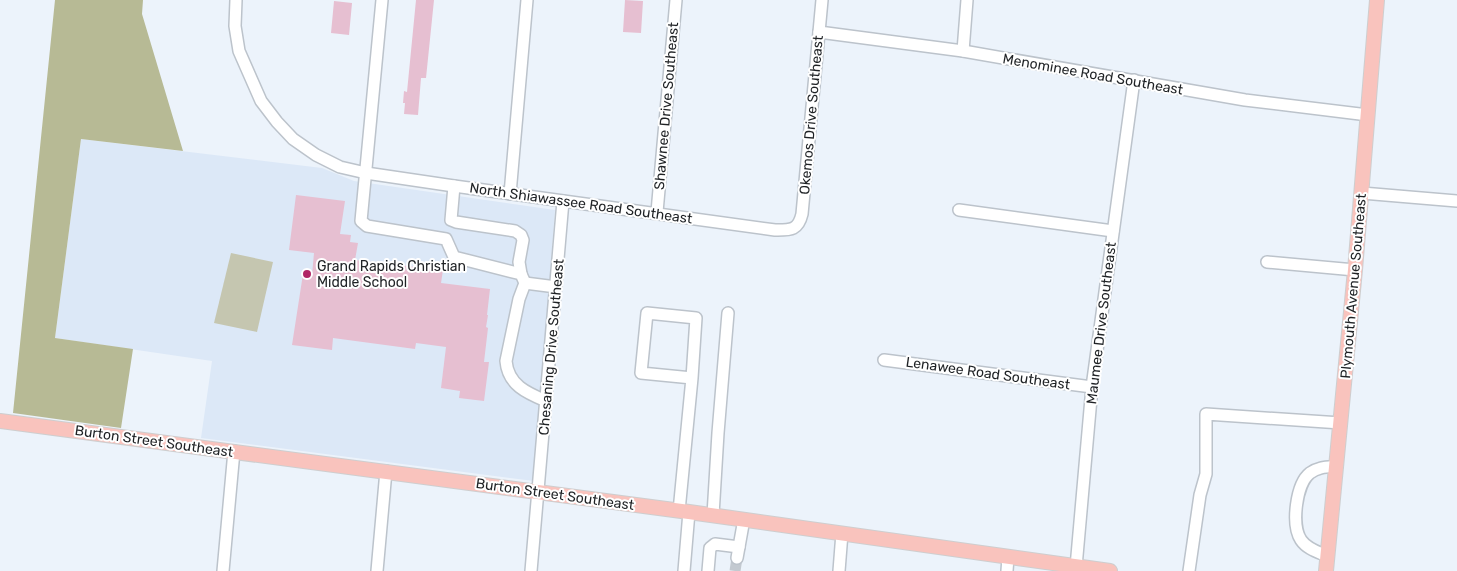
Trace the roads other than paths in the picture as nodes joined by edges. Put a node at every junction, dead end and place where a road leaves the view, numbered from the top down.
1 (236, 0) edge
2 (382, 0) edge
3 (527, 0) edge
4 (676, 0) edge
5 (822, 0) edge
6 (967, 0) edge
7 (1377, 0) edge
8 (819, 32) junction
9 (963, 51) junction
10 (1134, 80) junction
11 (1368, 115) junction
12 (366, 173) junction
13 (454, 186) junction
14 (1362, 193) junction
15 (510, 194) junction
16 (1457, 200) edge
17 (563, 201) junction
18 (959, 210) dead end
19 (657, 212) junction
20 (795, 227) joint
21 (1113, 231) junction
22 (1267, 262) dead end
23 (1355, 270) junction
24 (523, 279) junction
25 (556, 287) junction
26 (728, 313) dead end
27 (884, 360) dead end
28 (692, 378) junction
29 (1092, 387) junction
30 (546, 402) junction
31 (0, 420) edge
32 (1341, 423) junction
33 (234, 451) junction
34 (1337, 466) junction
35 (386, 471) junction
36 (538, 492) junction
37 (684, 511) junction
38 (713, 515) junction
39 (744, 520) junction
40 (842, 533) junction
41 (1327, 556) junction
42 (1008, 557) junction
43 (1076, 567) junction
44 (223, 571) edge
45 (377, 571) edge
46 (532, 571) edge
47 (685, 571) edge
48 (708, 571) edge
49 (840, 571) edge
50 (1007, 571) edge
51 (1110, 571) edge
52 (1189, 571) edge
53 (1326, 571) edge

1 - 12 street, North Shiawassee Road Southeast
2 - 12 street
3 - 15 street
4 - 19 street, Shawnee Drive Southeast
5 - 8 street, Okemos Drive Southeast
6 - 9 street
7 - 11 main road, Plymouth Avenue Southeast
8 - 9 street, Menominee Road Southeast
8 - 20 street, Okemos Drive Southeast
9 - 10 street, Menominee Road Southeast
10 - 11 street, Menominee Road Southeast
10 - 21 street, Maumee Drive Southeast
11 - 14 main road, Plymouth Avenue Southeast
12 - 13 street, North Shiawassee Road Southeast
12 - 24 street
13 - 15 street, North Shiawassee Road Southeast
13 - 24 street
14 - 16 street
14 - 23 main road, Plymouth Avenue Southeast
15 - 17 street, North Shiawassee Road Southeast
17 - 19 street, North Shiawassee Road Southeast
17 - 25 street, Chesaning Drive Southeast
18 - 21 street
19 - 20 street, North Shiawassee Road Southeast
21 - 29 street, Maumee Drive Southeast
22 - 23 street
23 - 32 main road, Plymouth Avenue Southeast
24 - 25 street
24 - 30 street
25 - 30 street, Chesaning Drive Southeast
26 - 38 street
27 - 29 street, Lenawee Road Southeast
28 - 28 street
28 - 37 street
29 - 43 street, Maumee Drive Southeast
30 - 36 street, Chesaning Drive Southeast
31 - 33 main road, Burton Street Southeast
32 - 34 main road, Plymouth Avenue Southeast
32 - 52 street
33 - 35 main road, Burton Street Southeast
33 - 44 street
34 - 41 main road, Plymouth Avenue Southeast
34 - 41 street
35 - 36 main road, Burton Street Southeast
35 - 45 street
36 - 37 main road, Burton Street Southeast
36 - 46 street, Chesaning Drive Southeast
37 - 38 main road, Burton Street Southeast
37 - 47 street
38 - 39 main road, Burton Street Southeast
39 - 40 main road, Burton Street Southeast
39 - 48 street
40 - 42 main road, Burton Street Southeast
40 - 49 street
41 - 53 main road, Plymouth Avenue Southeast
42 - 43 main road, Burton Street Southeast
42 - 50 street
43 - 51 main road, Burton Street Southeast

